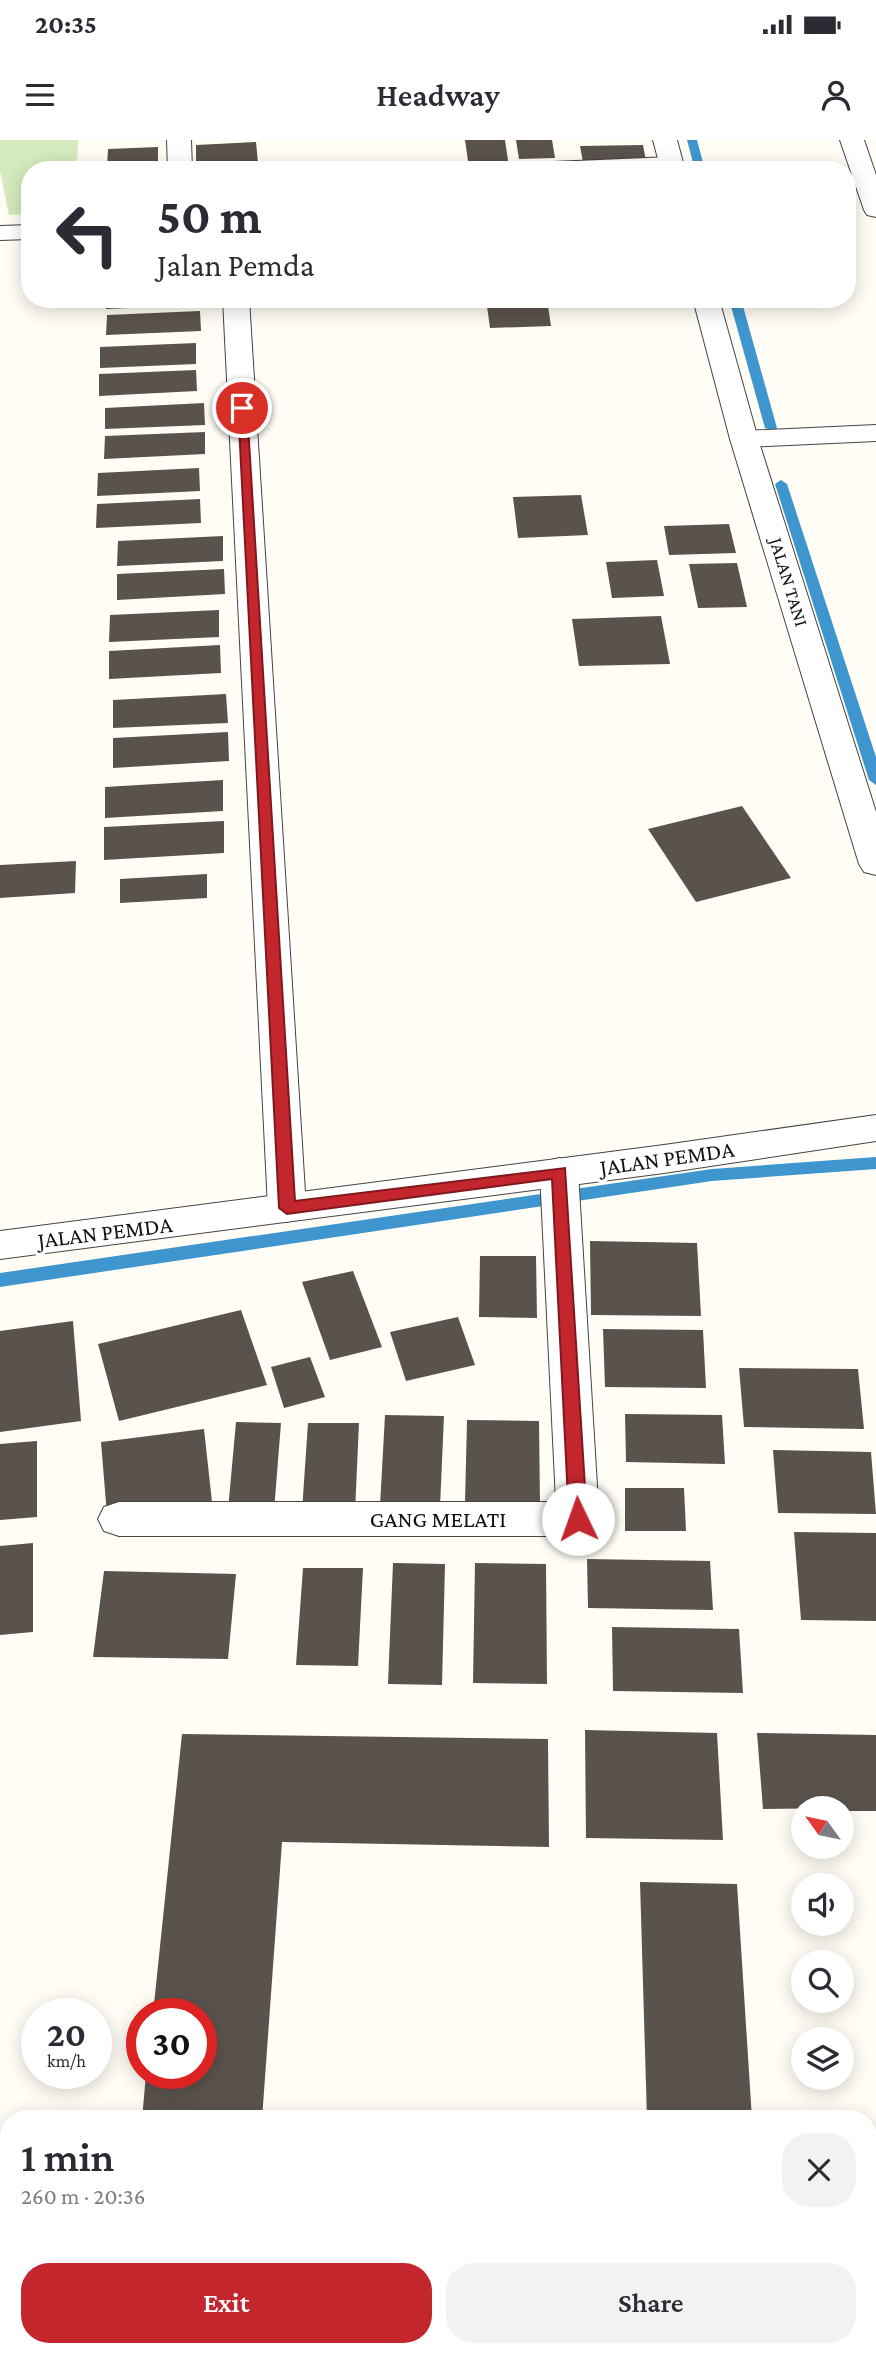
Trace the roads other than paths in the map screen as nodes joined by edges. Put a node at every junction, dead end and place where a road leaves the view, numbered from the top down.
1 (179, 140) edge
2 (665, 140) edge
3 (852, 140) edge
4 (180, 161) edge
5 (670, 161) edge
6 (876, 210) edge
7 (21, 232) edge
8 (0, 233) edge
9 (237, 308) edge
10 (709, 308) edge
11 (876, 440) edge
12 (748, 450) junction
13 (876, 864) edge
14 (876, 1128) edge
15 (559, 1172) junction
16 (287, 1208) junction
17 (0, 1245) edge
18 (119, 1520) dead end

1 - 4 street
2 - 5 street
3 - 6 street
7 - 8 street
9 - 16 street
10 - 12 street, JALAN TANI
11 - 12 street
12 - 13 street, JALAN TANI
14 - 15 street, JALAN PEMDA
15 - 16 street, JALAN PEMDA
15 - 18 street, GANG MELATI
16 - 17 street, JALAN PEMDA

